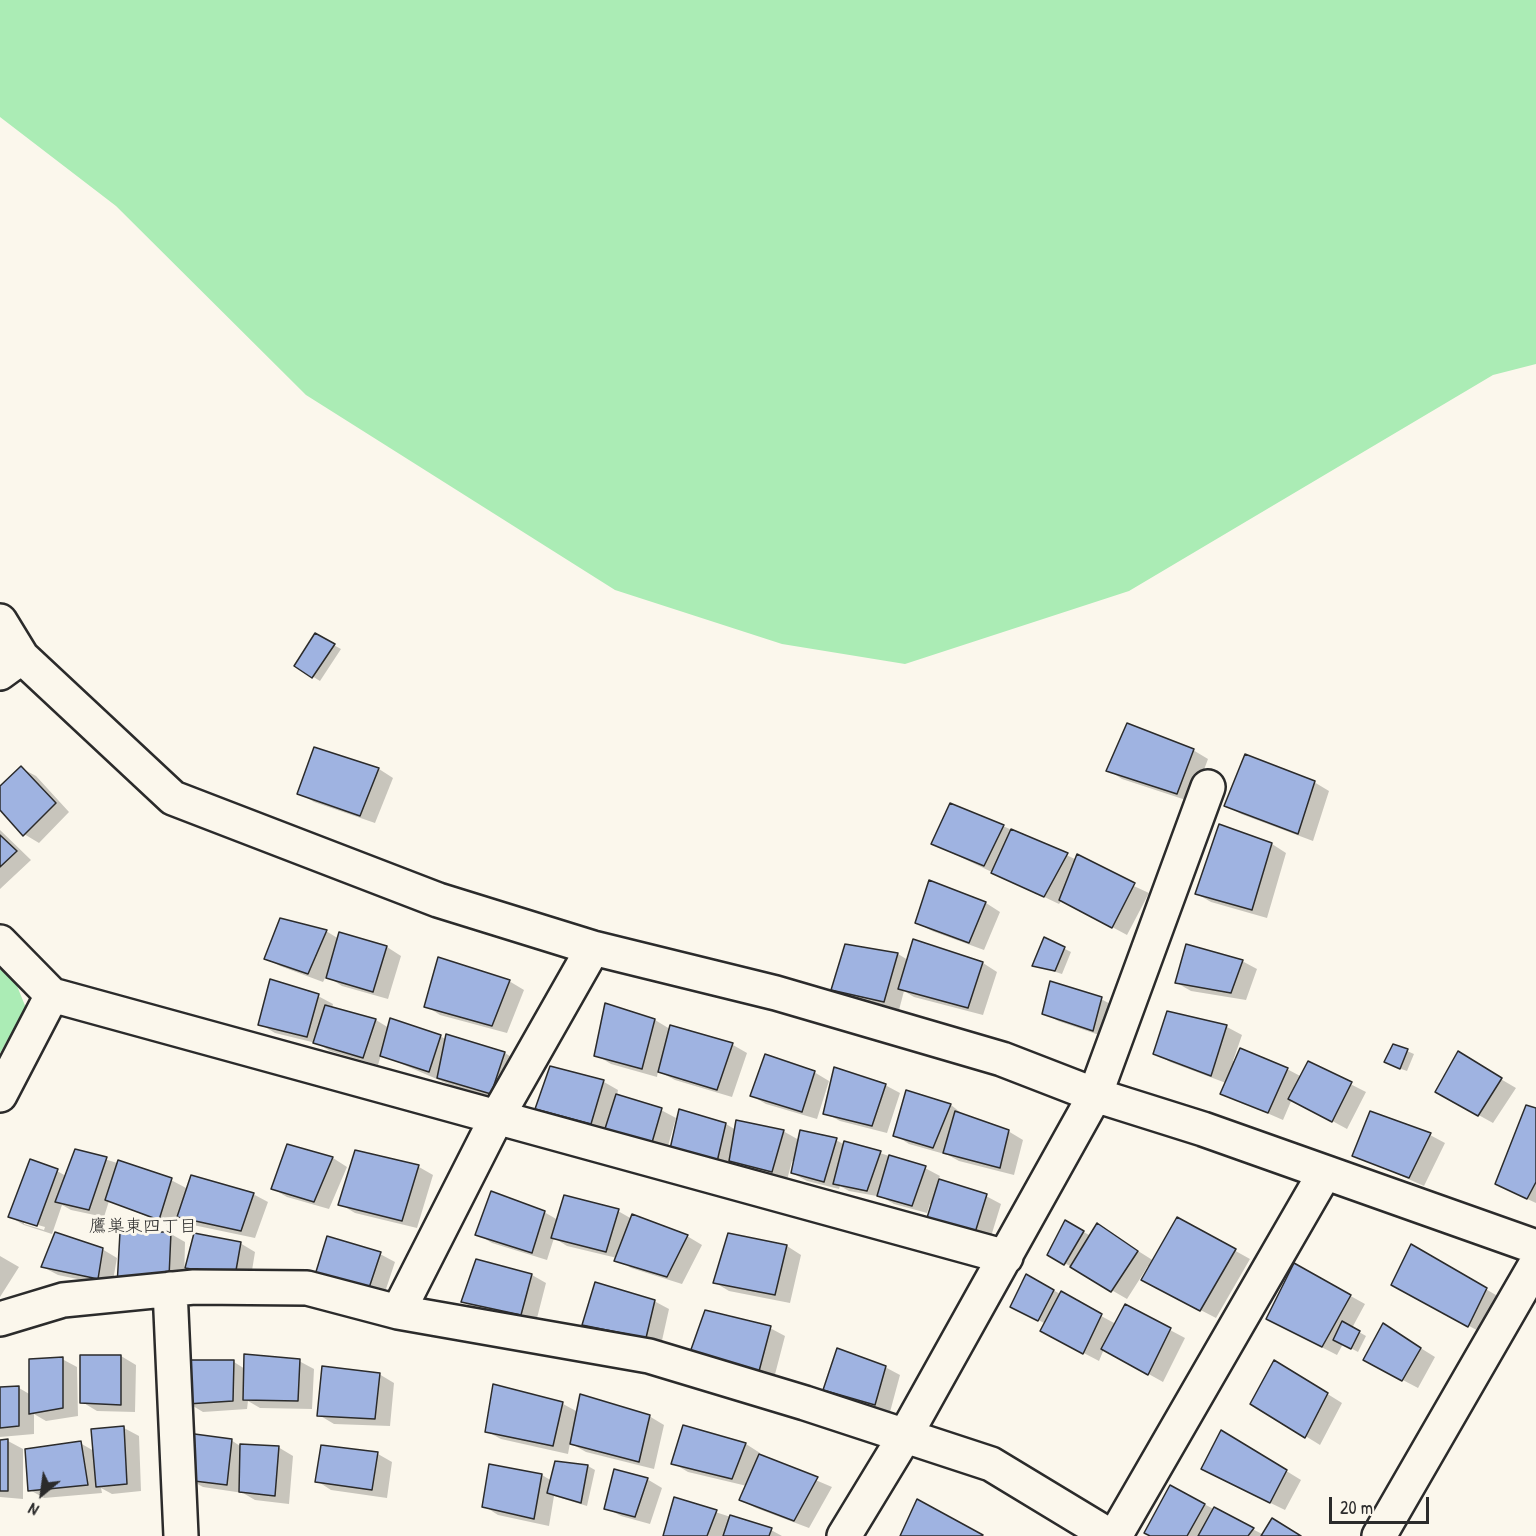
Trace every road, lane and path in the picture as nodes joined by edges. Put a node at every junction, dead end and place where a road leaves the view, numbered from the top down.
1 (0, 621) edge
2 (11, 665) edge
3 (1208, 787) dead end
4 (0, 942) edge
5 (593, 948) junction
6 (52, 995) junction
7 (0, 1095) edge
8 (1095, 1095) junction
9 (497, 1117) junction
10 (1324, 1174) junction
11 (1536, 1247) edge
12 (1006, 1257) junction
13 (1536, 1264) edge
14 (170, 1289) junction
15 (398, 1312) junction
16 (0, 1318) edge
17 (906, 1434) junction
18 (181, 1536) edge
19 (844, 1536) edge
20 (1110, 1536) edge
21 (1115, 1536) edge
22 (1379, 1536) edge

1 - 2 street
2 - 5 street
3 - 8 street
4 - 6 street
5 - 8 street
5 - 9 street
6 - 7 street
6 - 9 street
8 - 10 street
8 - 12 street
9 - 12 street
9 - 15 street
10 - 11 street
10 - 21 street
12 - 17 street
13 - 22 street
14 - 15 street
14 - 16 street
14 - 18 street
15 - 17 street
17 - 19 street
17 - 20 street

